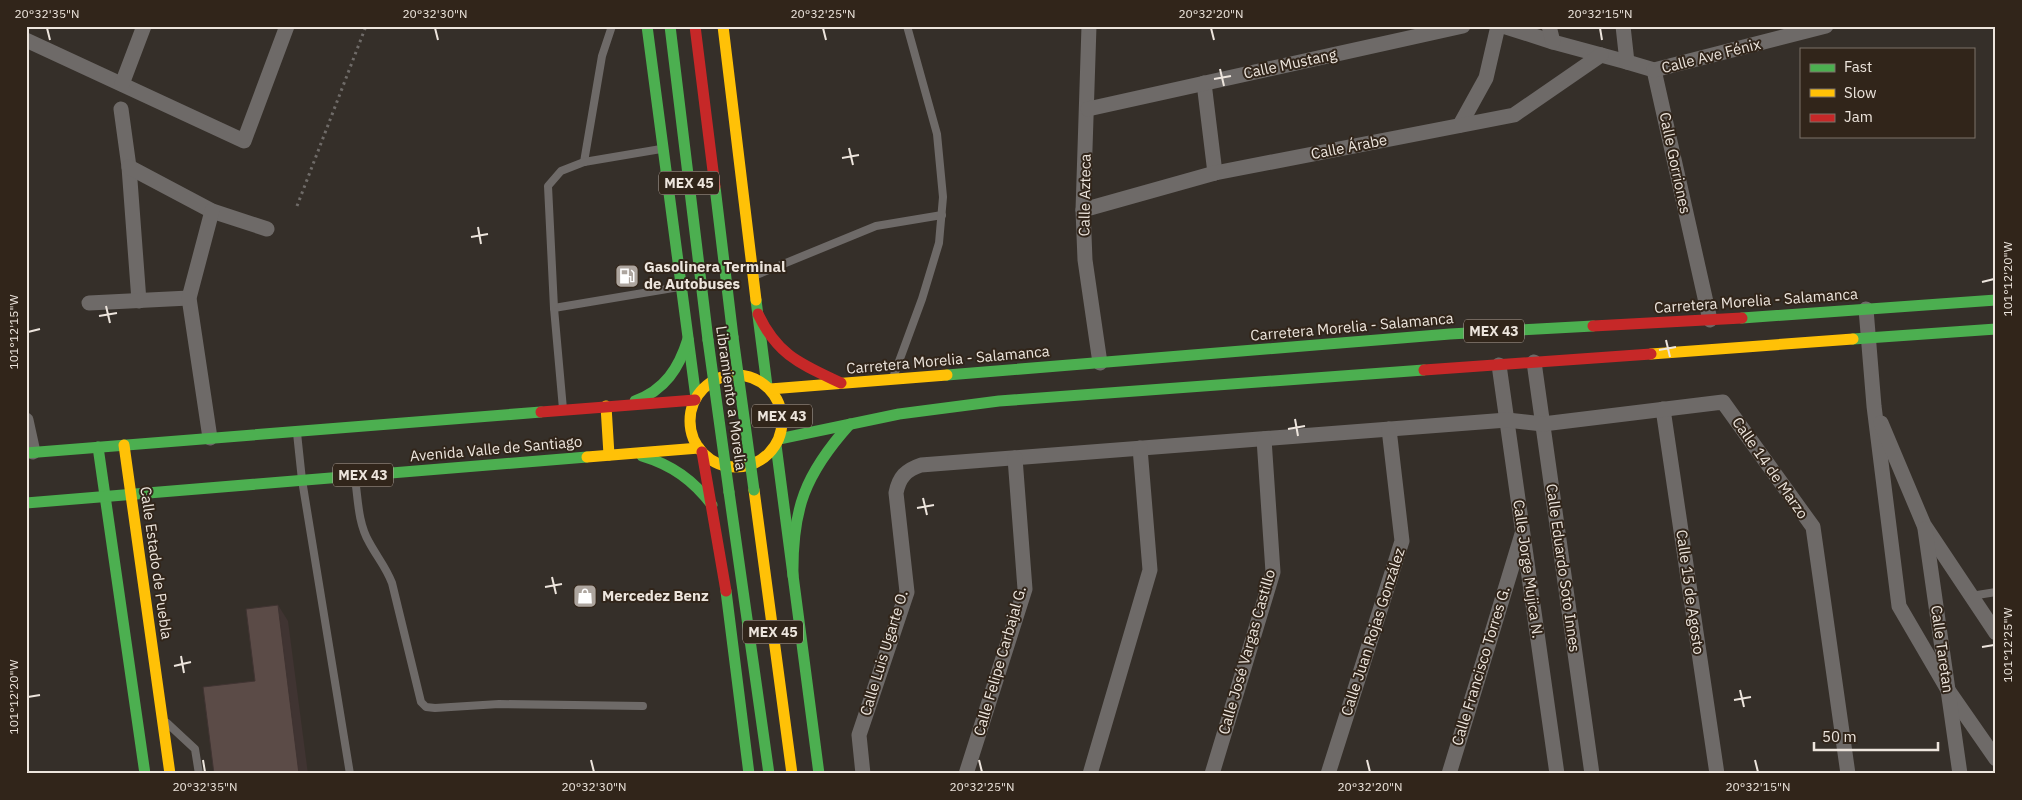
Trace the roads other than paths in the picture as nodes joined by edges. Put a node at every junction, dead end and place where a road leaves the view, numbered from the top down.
1 (144, 26) edge
2 (287, 26) edge
3 (612, 26) edge
4 (647, 26) edge
5 (670, 26) edge
6 (695, 26) edge
7 (722, 26) edge
8 (908, 26) edge
9 (1089, 26) edge
10 (1463, 26) edge
11 (1498, 26) edge
12 (1503, 26) edge
13 (1548, 26) edge
14 (1623, 26) edge
15 (1826, 26) edge
16 (26, 40) edge
17 (1553, 42) junction
18 (1601, 55) junction
19 (1627, 62) junction
20 (1654, 70) junction
21 (1204, 83) junction
22 (122, 84) junction
23 (121, 109) dead end
24 (1088, 110) junction
25 (1460, 125) junction
26 (663, 149) junction
27 (584, 162) junction
28 (129, 167) junction
29 (1215, 173) junction
30 (1083, 210) junction
31 (212, 211) junction
32 (942, 215) junction
33 (267, 229) dead end
34 (753, 277) junction
35 (681, 287) junction
36 (189, 298) junction
37 (139, 300) junction
38 (1996, 300) edge
39 (89, 303) dead end
40 (554, 308) junction
41 (1866, 308) junction
42 (758, 314) junction
43 (1710, 320) junction
44 (1996, 328) edge
45 (1450, 334) junction
46 (1869, 338) junction
47 (688, 339) junction
48 (1495, 344) dead end
49 (1510, 350) dead end
50 (1534, 362) junction
51 (1100, 363) junction
52 (1500, 365) junction
53 (893, 379) junction
54 (842, 384) junction
55 (769, 388) junction
56 (695, 399) junction
57 (623, 405) junction
58 (606, 406) junction
59 (1874, 406) junction
60 (1663, 409) junction
61 (563, 410) junction
62 (26, 420) edge
63 (1507, 420) junction
64 (850, 424) junction
65 (1543, 424) junction
66 (1389, 429) junction
67 (297, 431) junction
68 (210, 438) junction
69 (1264, 439) junction
70 (777, 442) junction
71 (124, 445) junction
72 (98, 447) junction
73 (1140, 448) junction
74 (701, 450) junction
75 (30, 452) edge
76 (626, 454) junction
77 (609, 455) junction
78 (1015, 458) junction
79 (903, 474) joint
80 (355, 476) junction
81 (302, 480) junction
82 (131, 494) junction
83 (105, 496) junction
84 (26, 503) edge
85 (712, 505) junction
86 (1924, 525) junction
87 (1523, 530) junction
88 (793, 576) junction
89 (1996, 592) edge
90 (1971, 596) junction
91 (1996, 634) edge
92 (1948, 690) junction
93 (643, 706) dead end
94 (162, 719) junction
95 (1996, 759) edge
96 (145, 774) edge
97 (170, 774) edge
98 (199, 774) edge
99 (350, 774) edge
100 (749, 774) edge
101 (769, 774) edge
102 (792, 774) edge
103 (819, 774) edge
104 (863, 774) edge
105 (966, 774) edge
106 (1090, 774) edge
107 (1212, 774) edge
108 (1328, 774) edge
109 (1449, 774) edge
110 (1557, 774) edge
111 (1592, 774) edge
112 (1718, 774) edge
113 (1848, 774) edge
114 (1960, 774) edge

1 - 22 street
2 - 22 street
3 - 27 lane
4 - 26 main road
5 - 101 main road, Libramiento a Morelia / MEX 45, bridge
6 - 102 main road, Libramiento a Morelia / MEX 45, bridge
7 - 34 main road
8 - 32 lane
9 - 24 street, Calle Azteca
10 - 21 street, Calle Mustang
11 - 25 street
12 - 17 street
13 - 17 street
14 - 19 street
15 - 20 street, Calle Ave Fénix
16 - 22 street
17 - 18 street
18 - 19 street
18 - 25 street, Calle Árabe
19 - 20 street
20 - 43 street, Calle Gorriones
21 - 24 street, Calle Mustang
21 - 29 street
23 - 28 street
24 - 30 street, Calle Azteca
25 - 29 street, Calle Árabe
26 - 27 lane
26 - 35 main road
27 - 40 lane
28 - 31 street
28 - 37 street
29 - 30 street, Calle Árabe
30 - 51 street, Calle Azteca
31 - 33 street
31 - 36 street
32 - 34 lane
32 - 53 lane
34 - 42 main road
35 - 40 lane
35 - 47 main road
36 - 37 street
36 - 68 street
37 - 39 street
38 - 41 main road, Carretera Morelia - Salamanca / MEX 43
40 - 61 lane
41 - 43 main road, Carretera Morelia - Salamanca / MEX 43
41 - 46 street
42 - 54 main road
42 - 55 main road
43 - 45 main road, Carretera Morelia - Salamanca / MEX 43
44 - 46 main road, MEX 43
45 - 48 main road
45 - 51 main road, Carretera Morelia - Salamanca / MEX 43
46 - 50 main road, MEX 43
46 - 59 street
47 - 56 main road
47 - 57 main road
49 - 50 main road
50 - 52 main road, MEX 43
50 - 65 street, Calle Eduardo Soto Innes
51 - 53 main road, Carretera Morelia - Salamanca / MEX 43
52 - 63 street, Calle Jorge Mujica N.
52 - 64 main road, MEX 43
53 - 54 main road, Carretera Morelia - Salamanca / MEX 43
54 - 55 main road, Carretera Morelia - Salamanca / MEX 43
55 - 56 main road, MEX 43
55 - 70 main road, MEX 43
56 - 57 main road
56 - 74 main road
57 - 58 main road
58 - 61 main road
58 - 77 main road
59 - 86 street
59 - 92 street
60 - 65 street, Calle 14 de Marzo
60 - 112 street, Calle 15 de Agosto
60 - 113 street, Calle 14 de Marzo
61 - 67 main road
62 - 75 street
63 - 65 street, Calle 14 de Marzo
63 - 66 street, Calle 14 de Marzo
63 - 87 street, Calle Jorge Mujica N.
64 - 70 main road, MEX 43
64 - 88 main road
65 - 111 street, Calle Eduardo Soto Innes
66 - 69 street, Calle 14 de Marzo
66 - 108 street, Calle Juan Rojas González
67 - 68 main road
67 - 81 lane
68 - 71 main road
69 - 73 street, Calle 14 de Marzo
69 - 107 street, Calle José Vargas Castillo
70 - 74 main road, MEX 43
70 - 88 main road
71 - 72 main road
71 - 82 main road, Calle Estado de Puebla
72 - 75 main road
72 - 83 main road
73 - 78 street, Calle 14 de Marzo
73 - 106 street
74 - 76 main road, Avenida Valle de Santiago / MEX 43
74 - 85 main road
76 - 77 main road, Avenida Valle de Santiago / MEX 43
76 - 85 main road
77 - 80 main road, Avenida Valle de Santiago / MEX 43
78 - 79 street, Calle 14 de Marzo
78 - 105 street, Calle Felipe Carbajal G.
79 - 104 street, Calle Luis Ugarte O.
80 - 81 main road, Avenida Valle de Santiago / MEX 43
80 - 93 lane
81 - 82 main road, Avenida Valle de Santiago / MEX 43
81 - 99 lane
82 - 83 main road, Avenida Valle de Santiago / MEX 43
82 - 94 main road, Calle Estado de Puebla
83 - 84 main road, Avenida Valle de Santiago / MEX 43
83 - 96 main road
85 - 100 main road
86 - 90 street
86 - 92 street, Calle Taretan
87 - 109 street, Calle Francisco Torres G.
87 - 110 street, Calle Jorge Mujica N.
88 - 103 main road
89 - 90 lane
90 - 91 street
92 - 95 street
92 - 114 street, Calle Taretan
94 - 97 main road, Calle Estado de Puebla
94 - 98 lane

